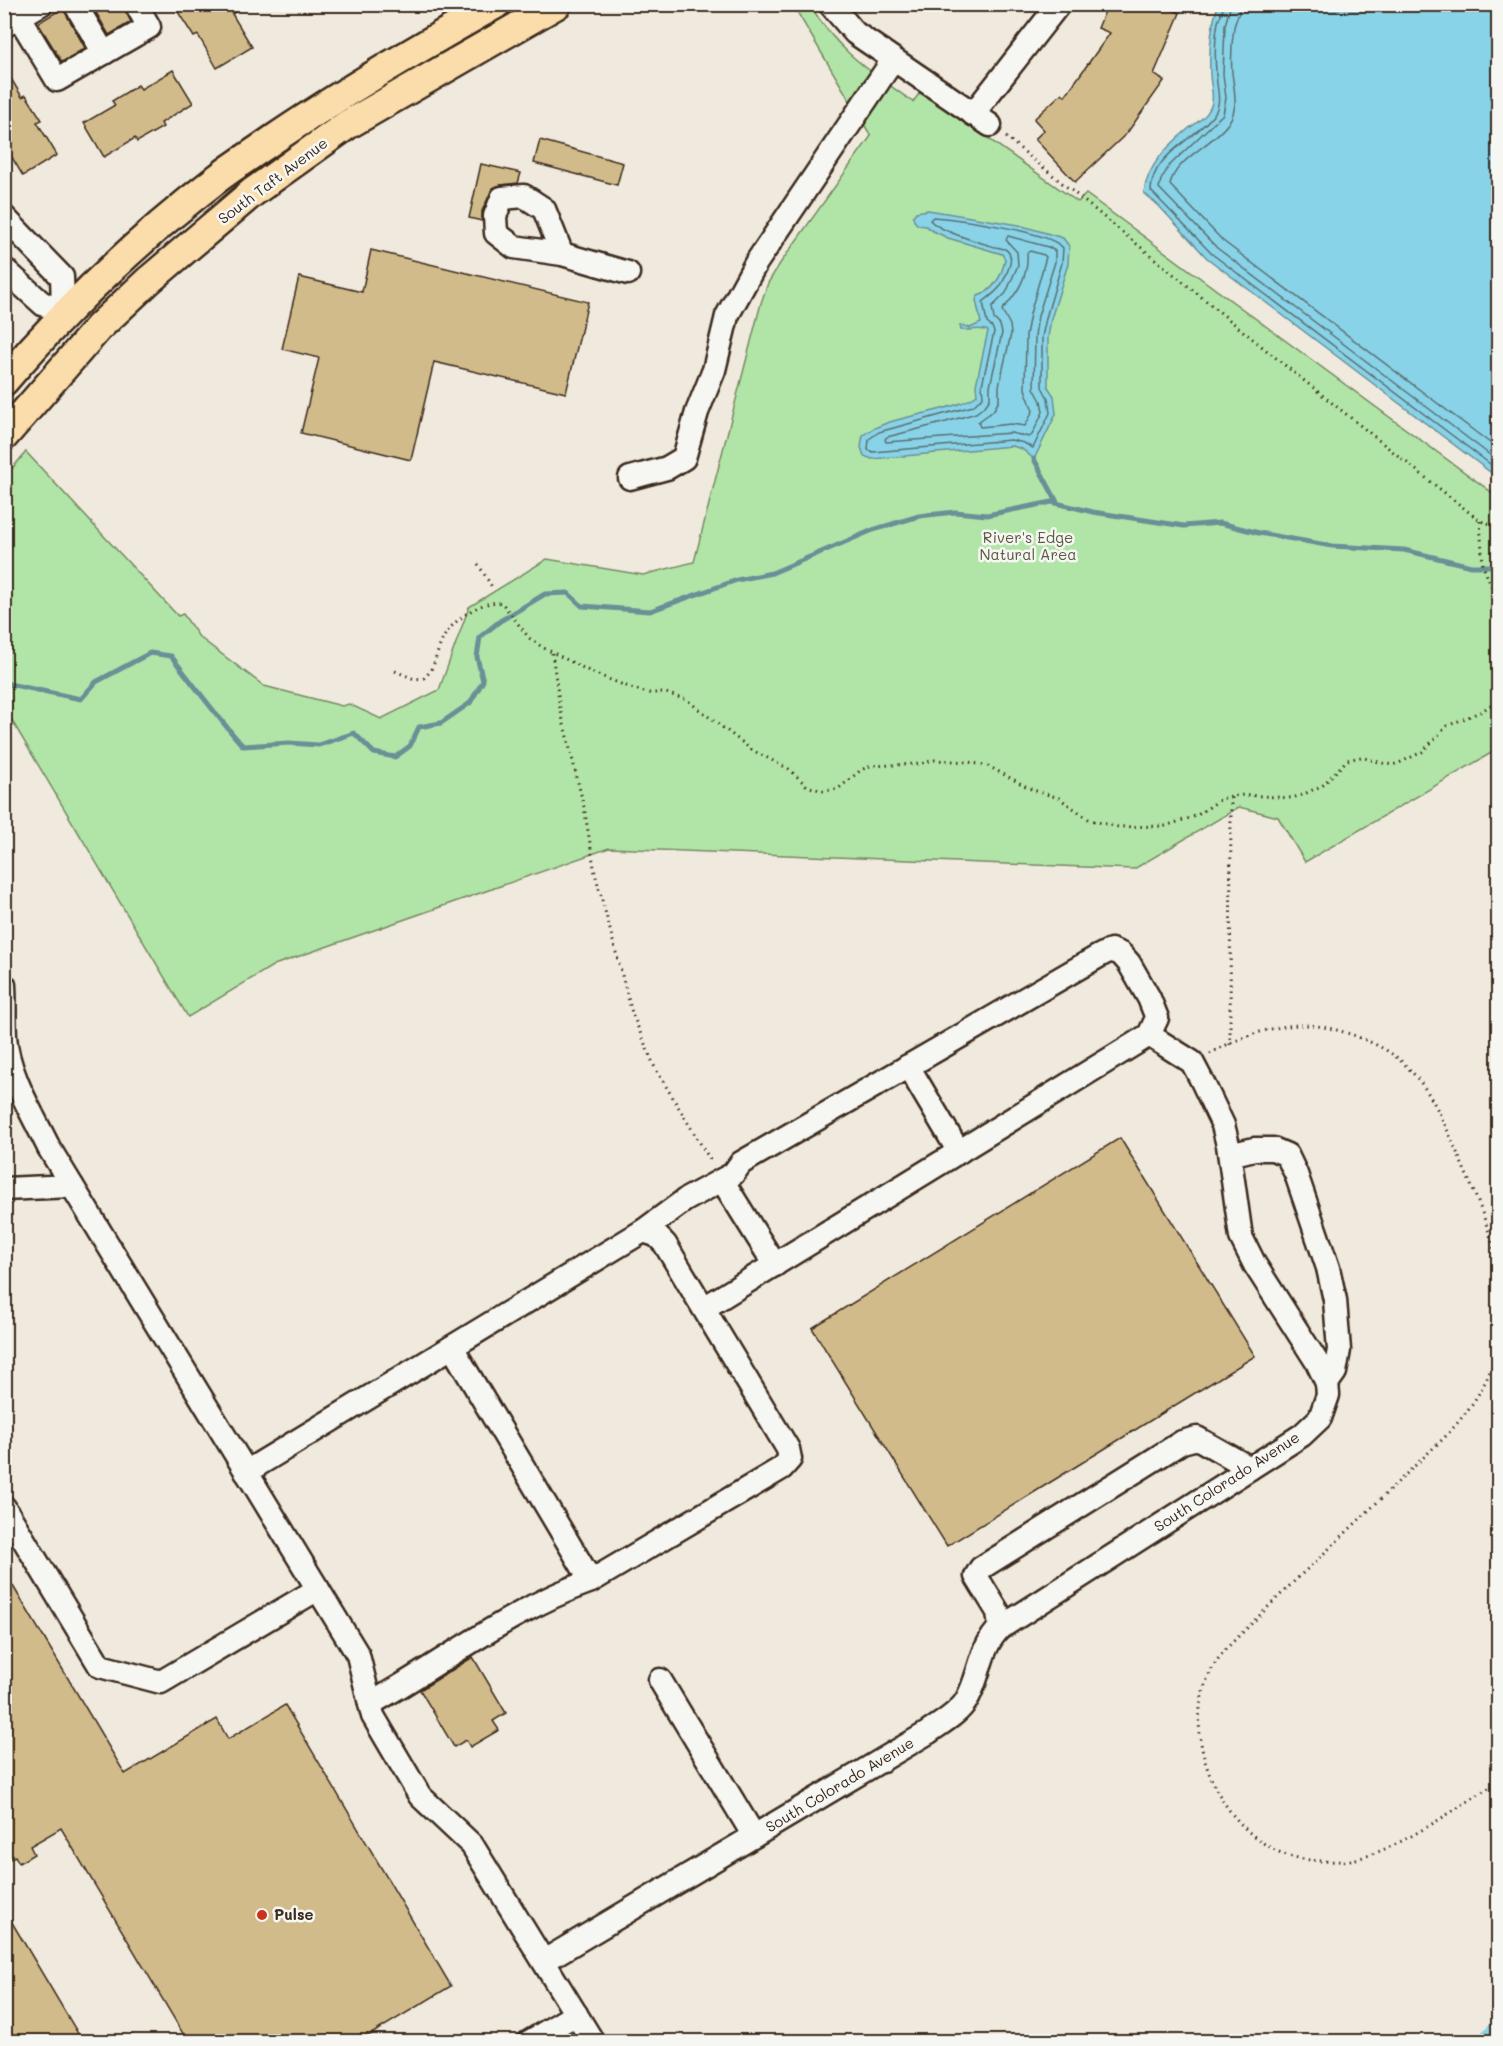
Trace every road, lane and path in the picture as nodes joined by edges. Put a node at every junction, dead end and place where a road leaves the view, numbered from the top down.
1 (40, 4) edge
2 (75, 4) edge
3 (136, 4) edge
4 (496, 4) edge
5 (557, 4) edge
6 (830, 4) edge
7 (1059, 4) edge
8 (12, 22) edge
9 (104, 53) junction
10 (893, 60) junction
11 (982, 119) junction
12 (4, 217) edge
13 (190, 246) junction
14 (562, 254) dead end
15 (4, 269) edge
16 (628, 273) dead end
17 (67, 307) junction
18 (4, 381) edge
19 (4, 408) edge
20 (4, 436) edge
21 (630, 478) dead end
22 (1480, 521) junction
23 (1498, 526) edge
24 (478, 564) dead end
25 (492, 587) dead end
26 (1498, 602) edge
27 (552, 652) junction
28 (395, 671) dead end
29 (1498, 700) edge
30 (1231, 796) junction
31 (4, 985) edge
32 (1149, 1035) junction
33 (1230, 1044) junction
34 (1192, 1062) junction
35 (908, 1066) junction
36 (959, 1152) junction
37 (1230, 1155) junction
38 (722, 1180) junction
39 (72, 1186) junction
40 (4, 1190) edge
41 (643, 1231) junction
42 (775, 1265) junction
43 (1498, 1268) edge
44 (704, 1308) junction
45 (1498, 1343) edge
46 (452, 1347) junction
47 (1327, 1383) junction
48 (1250, 1468) junction
49 (246, 1472) junction
50 (4, 1507) edge
51 (591, 1581) junction
52 (318, 1589) junction
53 (1000, 1628) junction
54 (660, 1680) dead end
55 (370, 1704) junction
56 (1498, 1782) edge
57 (754, 1836) junction
58 (544, 1961) junction
59 (576, 2014) junction
60 (530, 2042) edge
61 (592, 2042) edge

1 - 8 street
2 - 9 street
3 - 9 street
4 - 17 main road, South Taft Avenue
5 - 13 main road, South Taft Avenue
6 - 10 street
7 - 11 street
8 - 9 street
10 - 11 street
10 - 21 street
11 - 22 path
12 - 17 street
13 - 17 main road
13 - 20 main road, South Taft Avenue
14 - 16 street
15 - 17 street
17 - 18 main road, South Taft Avenue
17 - 19 main road
22 - 23 path
22 - 26 path
24 - 25 path
27 - 28 path
27 - 30 path
27 - 38 path
29 - 30 path
30 - 33 path
31 - 39 street
32 - 34 street
32 - 35 street
32 - 36 street
33 - 34 path
33 - 43 path
34 - 37 street
35 - 36 street
35 - 38 street
36 - 42 street
37 - 47 street
37 - 47 street, South Colorado Avenue
38 - 41 street
38 - 42 street
39 - 40 street
39 - 49 street
41 - 44 street
41 - 46 street
42 - 44 street
44 - 51 street
45 - 56 path
46 - 49 street
46 - 51 street
47 - 48 street, South Colorado Avenue
48 - 53 street, South Colorado Avenue
48 - 53 street
49 - 52 street
50 - 52 street
51 - 55 street
52 - 55 street
53 - 57 street, South Colorado Avenue
54 - 57 street
55 - 58 street
57 - 58 street, South Colorado Avenue
58 - 59 street
59 - 60 street
59 - 61 street

